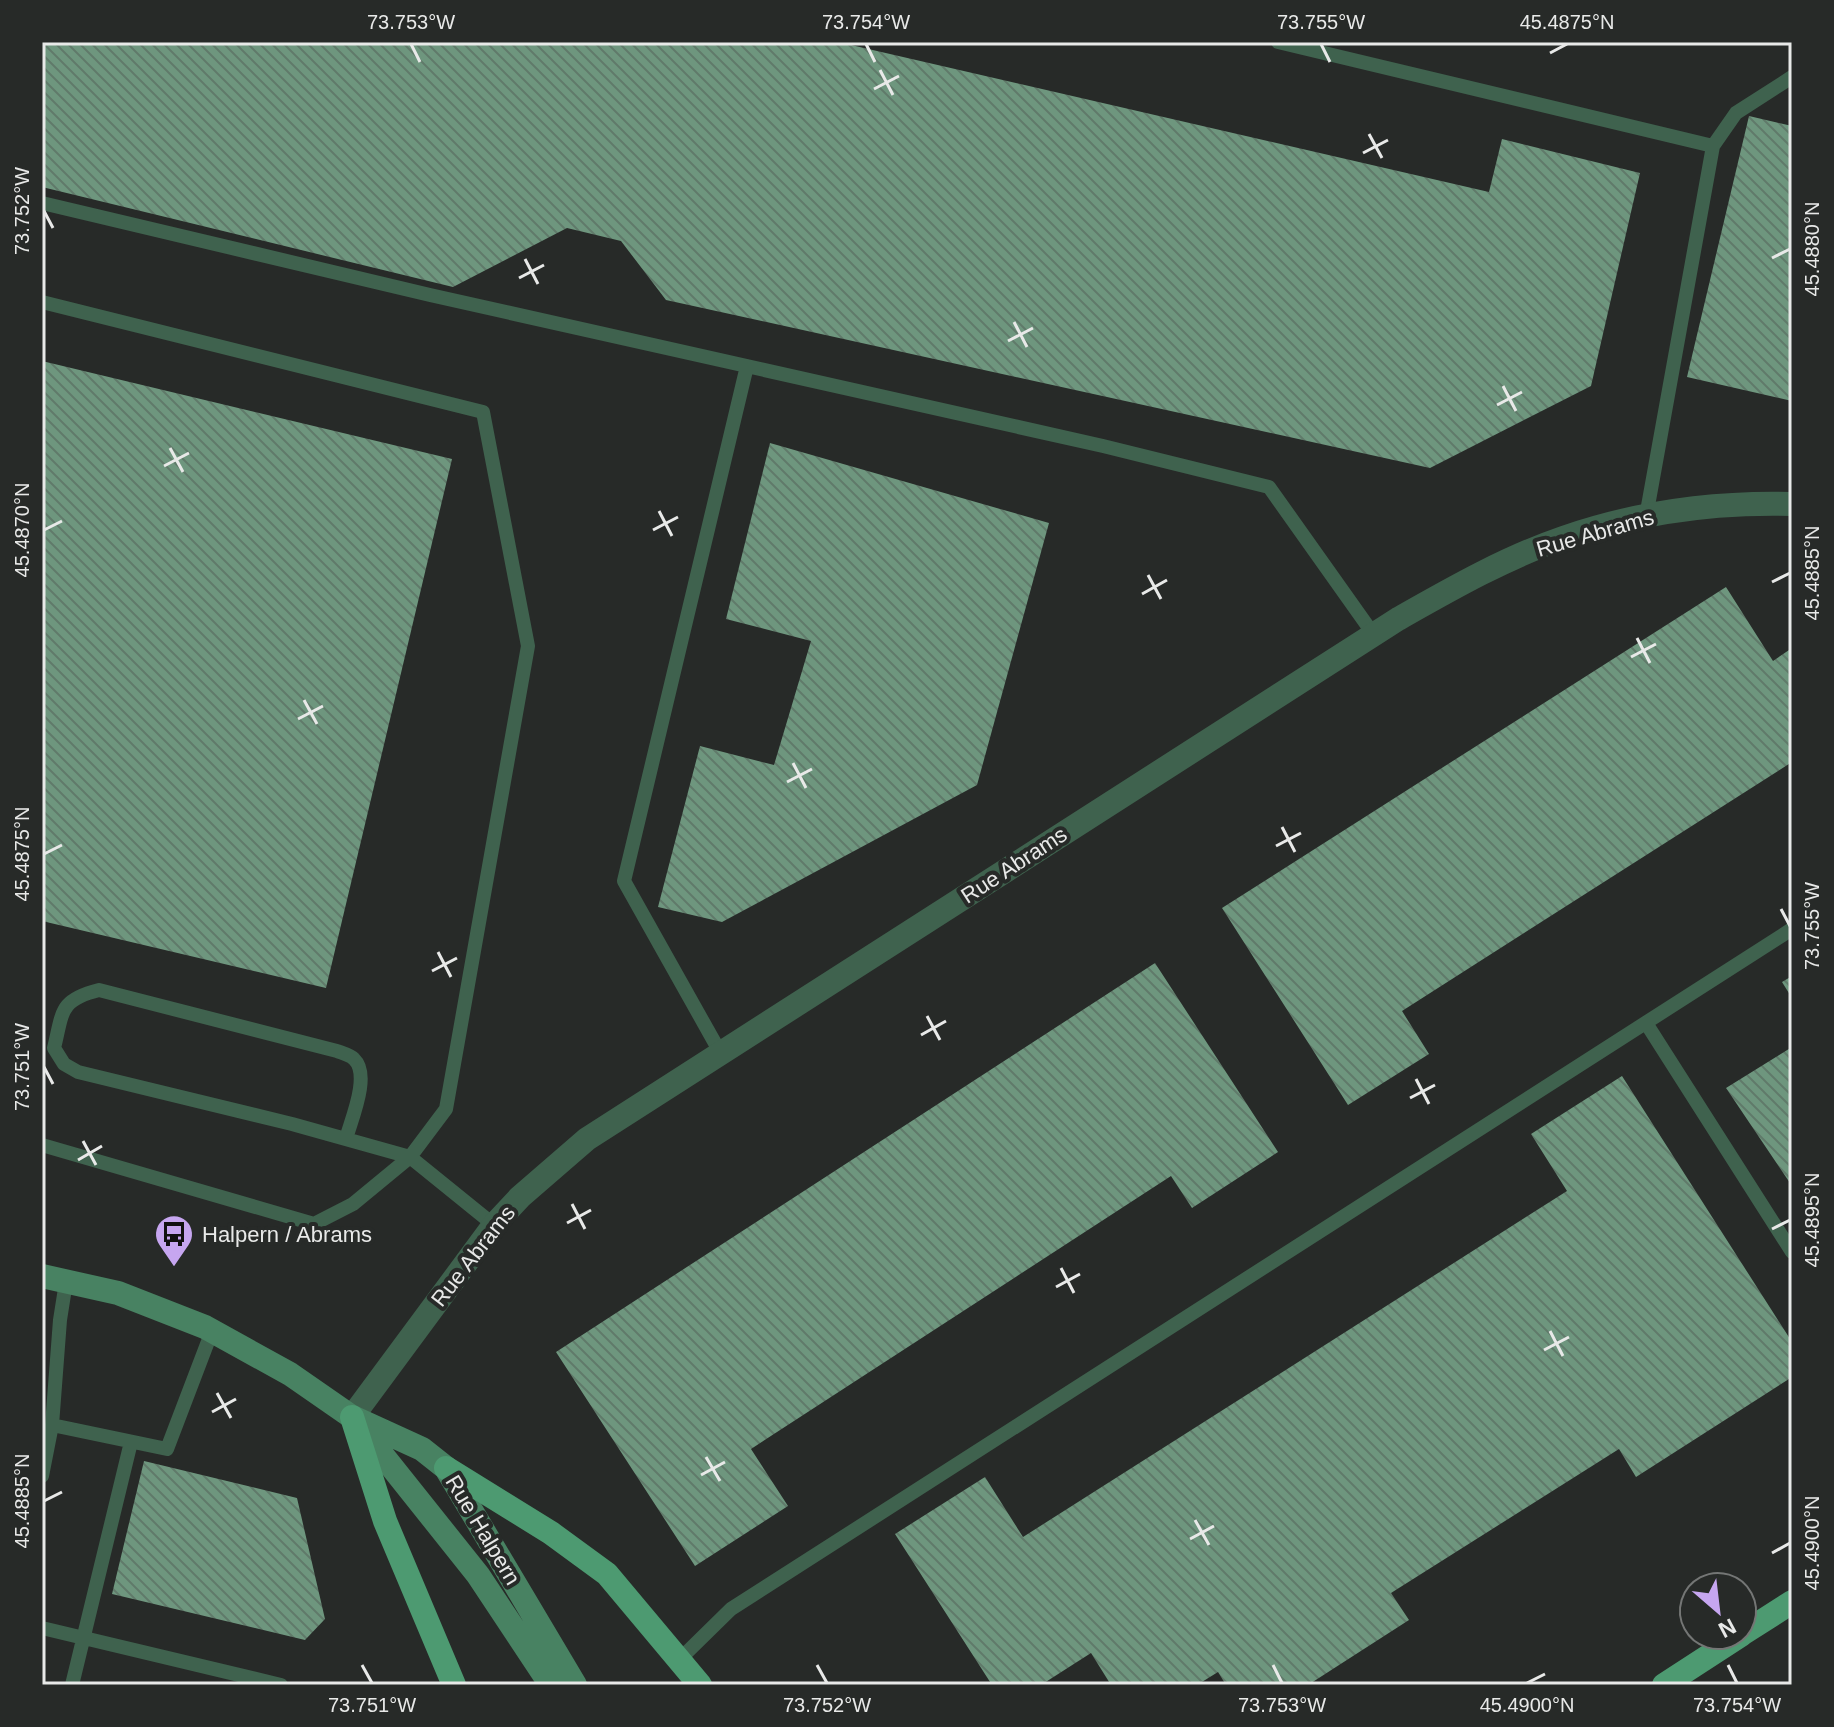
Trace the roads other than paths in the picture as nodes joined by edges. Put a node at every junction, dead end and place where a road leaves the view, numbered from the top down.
1 (1278, 42) edge
2 (1792, 77) edge
3 (1713, 146) junction
4 (42, 203) edge
5 (42, 302) edge
6 (747, 366) junction
7 (1792, 504) edge
8 (1646, 517) junction
9 (1374, 635) junction
10 (1792, 929) edge
11 (1646, 1023) junction
12 (720, 1052) junction
13 (346, 1139) junction
14 (42, 1145) edge
15 (410, 1157) junction
16 (494, 1225) junction
17 (1792, 1252) edge
18 (42, 1276) edge
19 (66, 1282) junction
20 (212, 1331) junction
21 (352, 1417) junction
22 (52, 1425) junction
23 (131, 1442) junction
24 (446, 1468) junction
25 (42, 1476) edge
26 (1792, 1602) edge
27 (1758, 1624) edge
28 (42, 1628) edge
29 (84, 1639) junction
30 (1716, 1651) edge
31 (679, 1660) junction
32 (72, 1685) edge
33 (281, 1685) edge
34 (454, 1685) edge
35 (551, 1685) edge
36 (575, 1685) edge
37 (700, 1685) edge
38 (1664, 1685) edge

1 - 3 lane
2 - 3 lane
3 - 8 lane
4 - 6 lane
5 - 15 lane
6 - 9 lane
6 - 12 lane
7 - 8 street, Rue Abrams
8 - 9 street, Rue Abrams
9 - 12 street, Rue Abrams
10 - 11 lane
11 - 17 lane
11 - 31 lane
12 - 16 street, Rue Abrams
13 - 13 lane
13 - 15 lane
14 - 15 lane
15 - 16 lane
16 - 21 street, Rue Abrams
18 - 19 street, Rue Halpern
19 - 20 street, Rue Halpern
19 - 22 lane
20 - 21 street, Rue Halpern
20 - 23 lane
21 - 24 street, Rue Halpern
21 - 34 main road
21 - 35 street, Rue Halpern
22 - 23 lane
22 - 25 lane
23 - 29 lane
24 - 31 main road
24 - 36 street, Rue Halpern
26 - 27 main road
28 - 29 lane
29 - 32 lane
29 - 33 lane
30 - 38 main road
31 - 37 main road

